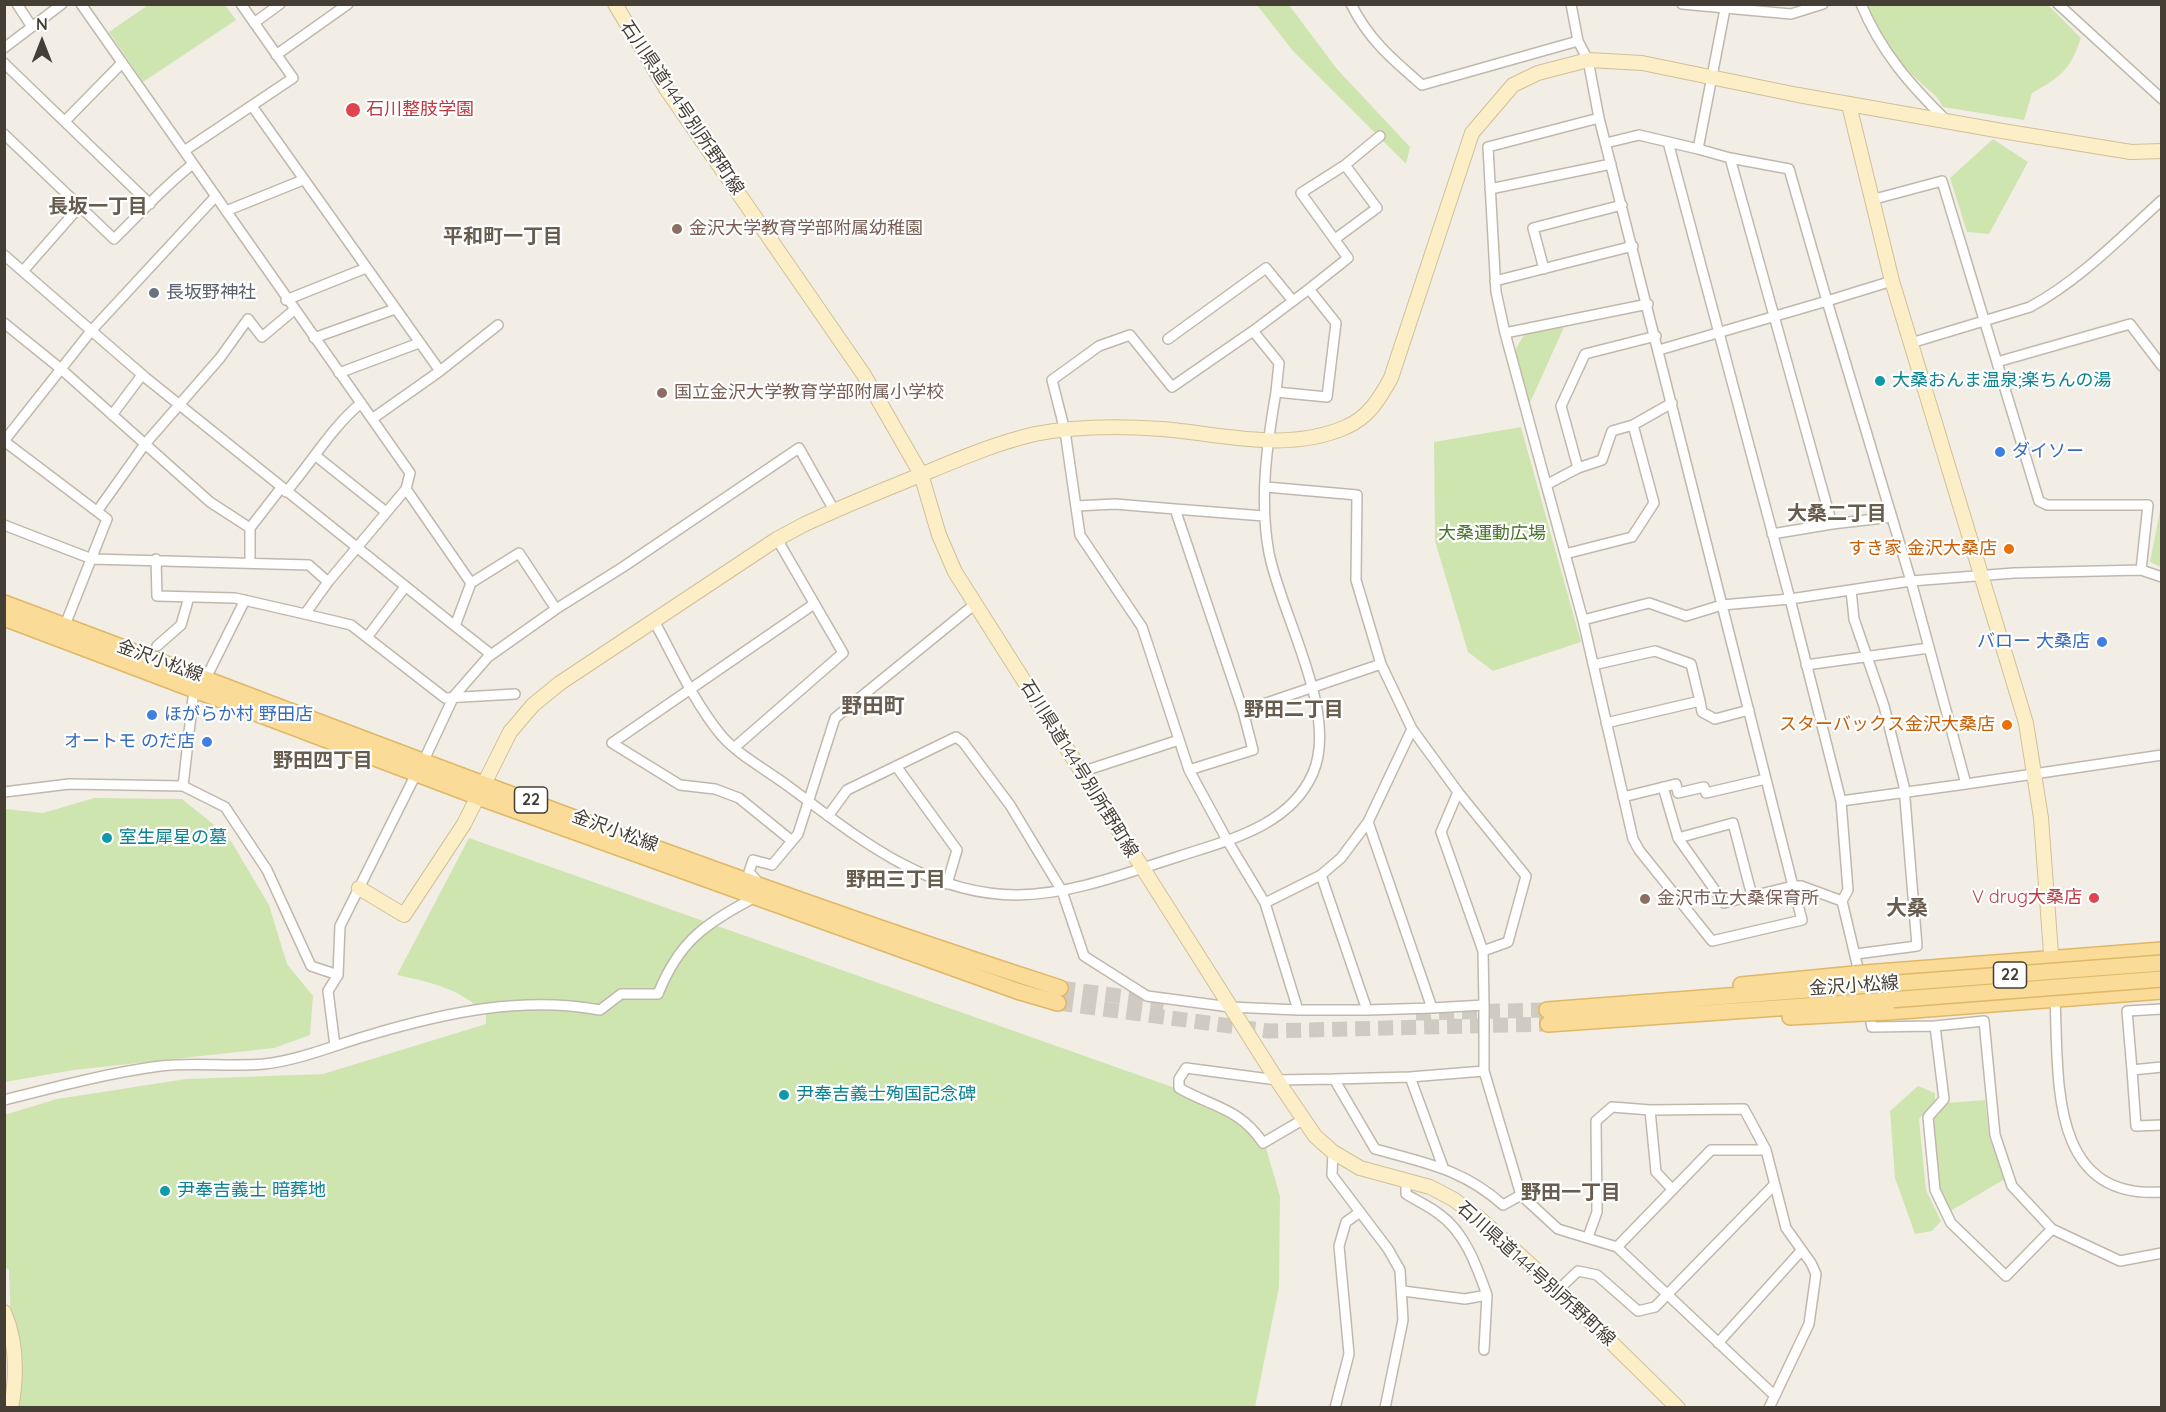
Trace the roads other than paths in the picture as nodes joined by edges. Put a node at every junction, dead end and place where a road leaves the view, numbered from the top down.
1 (17, 4) edge
2 (62, 4) edge
3 (81, 4) edge
4 (241, 4) edge
5 (280, 4) edge
6 (348, 4) edge
7 (615, 4) edge
8 (1351, 4) edge
9 (1570, 4) edge
10 (1683, 4) edge
11 (1823, 4) edge
12 (1861, 4) edge
13 (2058, 4) edge
14 (1724, 7) edge
15 (1796, 9) edge
16 (254, 23) junction
17 (32, 27) junction
18 (1578, 41) junction
19 (4, 48) edge
20 (276, 55) junction
21 (1588, 60) junction
22 (4, 63) edge
23 (122, 63) junction
24 (1713, 78) junction
25 (2162, 99) edge
26 (1849, 105) junction
27 (252, 106) junction
28 (1599, 118) junction
29 (65, 121) junction
30 (1948, 122) junction
31 (4, 134) edge
32 (1380, 136) dead end
33 (1668, 142) junction
34 (1606, 143) junction
35 (1698, 149) junction
36 (184, 151) junction
37 (2162, 152) edge
38 (1730, 158) junction
39 (193, 164) junction
40 (1611, 164) junction
41 (1345, 165) junction
42 (303, 180) junction
43 (1490, 189) junction
44 (216, 196) junction
45 (1871, 200) junction
46 (2162, 200) edge
47 (150, 204) junction
48 (1622, 205) junction
49 (80, 206) junction
50 (226, 211) junction
51 (1335, 239) junction
52 (1633, 246) junction
53 (4, 255) edge
54 (366, 268) junction
55 (1544, 269) junction
56 (23, 271) junction
57 (1496, 281) junction
58 (1892, 281) junction
59 (1309, 289) junction
60 (286, 300) junction
61 (1293, 301) junction
62 (1827, 301) junction
63 (1648, 304) junction
64 (396, 309) junction
65 (294, 310) junction
66 (1774, 316) junction
67 (1985, 322) junction
68 (4, 324) edge
69 (498, 325) dead end
70 (91, 331) junction
71 (1253, 331) junction
72 (1719, 332) junction
73 (1504, 333) junction
74 (1656, 336) junction
75 (314, 338) junction
76 (1168, 339) dead end
77 (419, 343) junction
78 (1911, 343) junction
79 (1659, 350) junction
80 (1997, 362) junction
81 (2162, 366) edge
82 (61, 369) junction
83 (440, 371) junction
84 (339, 373) junction
85 (142, 375) junction
86 (1276, 392) junction
87 (361, 402) junction
88 (1672, 403) junction
89 (178, 404) junction
90 (112, 415) junction
91 (372, 419) junction
92 (1633, 425) junction
93 (1065, 431) junction
94 (4, 441) edge
95 (1268, 442) junction
96 (145, 444) junction
97 (316, 456) junction
98 (1578, 468) junction
99 (921, 474) junction
100 (1546, 485) junction
101 (1266, 487) junction
102 (406, 489) junction
103 (284, 490) junction
104 (1076, 506) junction
105 (1175, 509) junction
106 (98, 510) junction
107 (834, 510) junction
108 (386, 512) junction
109 (1264, 516) junction
110 (1892, 518) junction
111 (1832, 524) junction
112 (4, 525) edge
113 (250, 528) junction
114 (1772, 534) junction
115 (777, 539) junction
116 (356, 549) junction
117 (1565, 554) junction
118 (92, 559) junction
119 (156, 559) junction
120 (250, 562) junction
121 (2141, 570) junction
122 (1983, 576) junction
123 (2162, 577) edge
124 (1911, 581) junction
125 (328, 582) junction
126 (471, 583) junction
127 (405, 587) junction
128 (1851, 590) junction
129 (189, 597) junction
130 (1790, 599) junction
131 (245, 600) junction
132 (4, 603) edge
133 (814, 604) junction
134 (975, 604) junction
135 (1722, 605) junction
136 (556, 609) junction
137 (305, 614) junction
138 (4, 618) edge
139 (1583, 620) junction
140 (654, 621) junction
141 (65, 625) junction
142 (455, 626) junction
143 (368, 636) junction
144 (157, 646) dead end
145 (1929, 648) junction
146 (1865, 655) junction
147 (488, 657) junction
148 (1381, 664) junction
149 (1593, 665) junction
150 (1806, 665) junction
151 (206, 678) junction
152 (690, 687) junction
153 (1312, 688) junction
154 (194, 689) junction
155 (515, 694) dead end
156 (454, 696) junction
157 (1700, 701) junction
158 (1749, 710) junction
159 (1243, 711) junction
160 (1606, 723) junction
161 (1412, 729) junction
162 (1179, 740) junction
163 (735, 747) junction
164 (2162, 755) edge
165 (421, 766) junction
166 (896, 766) junction
167 (1189, 770) junction
168 (1081, 772) junction
169 (2036, 773) junction
170 (1766, 779) junction
171 (1966, 784) junction
172 (183, 786) junction
173 (1663, 787) junction
174 (481, 790) junction
175 (4, 792) edge
176 (1458, 792) junction
177 (1905, 792) junction
178 (1623, 797) junction
179 (807, 800) junction
180 (1841, 801) junction
181 (828, 816) junction
182 (1368, 822) junction
183 (1678, 838) junction
184 (1227, 840) junction
185 (792, 841) junction
186 (1142, 868) junction
187 (1321, 875) junction
188 (947, 884) junction
189 (1793, 886) junction
190 (359, 888) junction
191 (758, 891) junction
192 (1062, 891) junction
193 (1752, 896) junction
194 (1842, 901) junction
195 (1264, 903) junction
196 (2162, 950) edge
197 (1483, 951) junction
198 (1856, 954) junction
199 (2052, 958) junction
200 (2162, 963) edge
201 (338, 975) junction
202 (2162, 979) edge
203 (1856, 980) junction
204 (2162, 992) edge
205 (1059, 995) tunnel mouth
206 (2055, 1000) junction
207 (1484, 1005) junction
208 (1230, 1007) junction
209 (1864, 1007) junction
210 (1432, 1008) junction
211 (2162, 1009) edge
212 (1298, 1010) junction
213 (1367, 1010) junction
214 (1935, 1026) junction
215 (335, 1046) junction
216 (2162, 1067) edge
217 (2132, 1070) junction
218 (1484, 1071) junction
219 (1410, 1077) junction
220 (1334, 1079) junction
221 (1277, 1080) junction
222 (4, 1100) edge
223 (1650, 1110) junction
224 (1304, 1119) junction
225 (2162, 1125) edge
226 (1766, 1150) junction
227 (1333, 1152) junction
228 (1443, 1167) junction
229 (1406, 1180) junction
230 (1774, 1185) junction
231 (1672, 1189) junction
232 (2162, 1192) edge
233 (1521, 1195) junction
234 (1360, 1212) junction
235 (2052, 1229) junction
236 (1588, 1237) junction
237 (1617, 1247) junction
238 (1801, 1251) junction
239 (2162, 1253) edge
240 (1558, 1290) junction
241 (1403, 1291) junction
242 (1487, 1296) junction
243 (1667, 1296) junction
244 (4, 1311) edge
245 (1718, 1343) junction
246 (1484, 1350) dead end
247 (1775, 1396) junction
248 (11, 1407) edge
249 (1335, 1407) edge
250 (1385, 1407) edge
251 (1678, 1407) edge
252 (1769, 1407) edge

1 - 17 street
2 - 17 street
3 - 23 street
4 - 16 street
5 - 16 street
6 - 20 street
7 - 99 street, 石川県道144号別所野町線
8 - 18 street
9 - 18 street
10 - 14 street
11 - 15 street
12 - 30 street
13 - 25 street
14 - 15 street
14 - 24 street
16 - 20 street
17 - 19 street
18 - 21 street
20 - 27 street
21 - 24 street
21 - 28 street
21 - 95 street
22 - 29 street
23 - 29 street
23 - 36 street
24 - 26 street
24 - 35 street
26 - 30 street
26 - 45 street
27 - 36 street
27 - 42 street
28 - 34 street
28 - 43 street
29 - 47 street
30 - 37 street
31 - 49 street
32 - 41 street
33 - 34 street
33 - 35 street
33 - 72 street
34 - 40 street
35 - 38 street
36 - 39 street
38 - 62 street
38 - 66 street
39 - 44 street
39 - 47 street
40 - 43 street
40 - 48 street
41 - 51 street
41 - 51 street
42 - 50 street
42 - 54 street
43 - 57 street
44 - 50 street
44 - 70 street
45 - 58 street
45 - 67 street
46 - 67 street
47 - 49 street
48 - 52 street
48 - 55 street
49 - 56 street
50 - 60 street
51 - 59 street
52 - 55 street
52 - 63 street
53 - 56 street
54 - 60 street
54 - 64 street
55 - 57 street
56 - 70 street
57 - 73 street
58 - 62 street
58 - 78 street
59 - 61 street
59 - 86 street
60 - 65 street
61 - 71 street
61 - 76 street
62 - 66 street
62 - 110 street
63 - 73 street
63 - 74 street
64 - 75 street
64 - 77 street
65 - 75 street
65 - 89 street
66 - 72 street
66 - 111 street
67 - 78 street
67 - 80 street
68 - 82 street
69 - 83 street
70 - 82 street
70 - 85 street
71 - 86 street
71 - 93 street
72 - 79 street
72 - 114 street
73 - 100 street
74 - 79 street
74 - 98 street
75 - 84 street
77 - 83 street
77 - 84 street
78 - 122 street
79 - 88 street
80 - 81 street
80 - 121 street
82 - 90 street
82 - 94 street
83 - 91 street
84 - 87 street
85 - 89 street
85 - 90 street
86 - 95 street
87 - 91 street
87 - 97 street
88 - 92 street
88 - 135 street
89 - 96 street
89 - 103 street
90 - 96 street
91 - 102 street
92 - 98 street
92 - 117 street
93 - 95 street
93 - 99 street
93 - 104 street
94 - 106 street
95 - 101 street
96 - 106 street
96 - 113 street
97 - 103 street
97 - 108 street
98 - 100 street
99 - 107 street
99 - 134 street, 石川県道144号別所野町線
100 - 117 street
101 - 109 street
101 - 148 street
102 - 108 street
102 - 126 street
103 - 113 street
103 - 116 street
104 - 105 street
104 - 162 street
105 - 109 street
105 - 159 street
106 - 118 street
107 - 115 street
107 - 136 street
108 - 116 street
109 - 153 street
110 - 111 street
110 - 124 street
111 - 114 street
112 - 118 street
113 - 120 street
114 - 130 street
115 - 133 street
115 - 140 street
116 - 125 street
116 - 127 street
117 - 139 street
118 - 119 street
118 - 141 street
119 - 120 street
119 - 129 street
120 - 125 street
121 - 122 street
121 - 123 street
122 - 124 street
122 - 169 street
124 - 128 street
124 - 145 street
125 - 137 street
126 - 136 street
126 - 142 street
127 - 142 street
127 - 143 street
128 - 130 street
128 - 146 street
129 - 131 street
129 - 144 street
130 - 135 street
130 - 150 street
131 - 137 street
131 - 151 street
132 - 141 main road, 金沢小松線 / 22
133 - 152 street
133 - 163 street
134 - 168 street, 石川県道144号別所野町線
134 - 179 street
135 - 139 street
135 - 158 street
136 - 147 street
137 - 143 street
138 - 154 main road, 金沢小松線 / 22
139 - 149 street
140 - 152 street
140 - 174 street
141 - 151 main road, 金沢小松線 / 22
142 - 147 street
143 - 156 street
145 - 146 street
145 - 171 street
146 - 150 street
146 - 177 street
147 - 156 street
148 - 153 street
148 - 161 street
149 - 157 street
149 - 160 street
150 - 180 street
151 - 165 main road, 金沢小松線 / 22
152 - 163 street
152 - 185 street
153 - 159 street
153 - 184 street
154 - 165 main road, 金沢小松線 / 22
154 - 172 street
155 - 156 street
156 - 165 street
157 - 158 street
157 - 160 street
158 - 170 street
159 - 167 street
160 - 178 street
161 - 176 street
161 - 182 street
162 - 167 street
162 - 168 street
163 - 179 street
164 - 169 street
165 - 174 main road, 金沢小松線 / 22
165 - 190 street
166 - 181 street
166 - 188 street
166 - 192 street
167 - 184 street
168 - 186 street, 石川県道144号別所野町線
169 - 171 street
169 - 199 street
170 - 173 street
170 - 189 street
171 - 177 street
172 - 175 street
172 - 201 street
173 - 178 street
173 - 183 street
174 - 190 street
174 - 191 main road, 金沢小松線 / 22
176 - 197 street
176 - 197 street
177 - 180 street
177 - 198 street
178 - 189 street
179 - 181 street
179 - 185 street
180 - 194 street
181 - 188 street
182 - 187 street
182 - 210 street
183 - 193 street
183 - 193 street
184 - 186 street
184 - 195 street
185 - 191 street
186 - 192 street
186 - 208 street, 石川県道144号別所野町線
187 - 195 street
187 - 213 street
188 - 192 street
189 - 193 street
189 - 194 street
190 - 201 street
191 - 205 main road, 金沢小松線 / 22
191 - 215 street
192 - 208 street
194 - 198 street
195 - 212 street
196 - 199 main road, 22
197 - 207 street
198 - 214 street
199 - 203 main road, 22, bridge
199 - 206 street
200 - 203 main road, 金沢小松線 / 22, bridge
201 - 215 street
202 - 209 main road, 金沢小松線 / 22, bridge
203 - 209 main road, 金沢小松線 / 22
204 - 206 main road, 22
206 - 209 main road, 22, bridge
206 - 232 street
207 - 210 street
207 - 218 street
208 - 212 street
208 - 221 street, 石川県道144号別所野町線
210 - 213 street
211 - 217 street
212 - 213 street
214 - 235 street
214 - 235 street
215 - 222 street
216 - 217 street
217 - 225 street
218 - 219 street
218 - 233 street
219 - 220 street
219 - 228 street
220 - 221 street
220 - 228 street
221 - 224 street, 石川県道144号別所野町線
221 - 224 street
223 - 226 street
223 - 231 street
223 - 236 street
224 - 227 street, 石川県道144号別所野町線
226 - 230 street
226 - 231 street
227 - 229 street, 石川県道144号別所野町線
227 - 234 street
228 - 233 street
229 - 240 street, 石川県道144号別所野町線
229 - 242 street
230 - 238 street
230 - 243 street
231 - 237 street
233 - 236 street
234 - 241 street
234 - 249 street
235 - 239 street
236 - 237 street
237 - 243 street
238 - 245 street
238 - 247 street
240 - 243 street
240 - 251 street, 石川県道144号別所野町線
241 - 242 street
241 - 250 street
242 - 246 street
243 - 245 street
244 - 248 street
245 - 247 street
247 - 252 street

